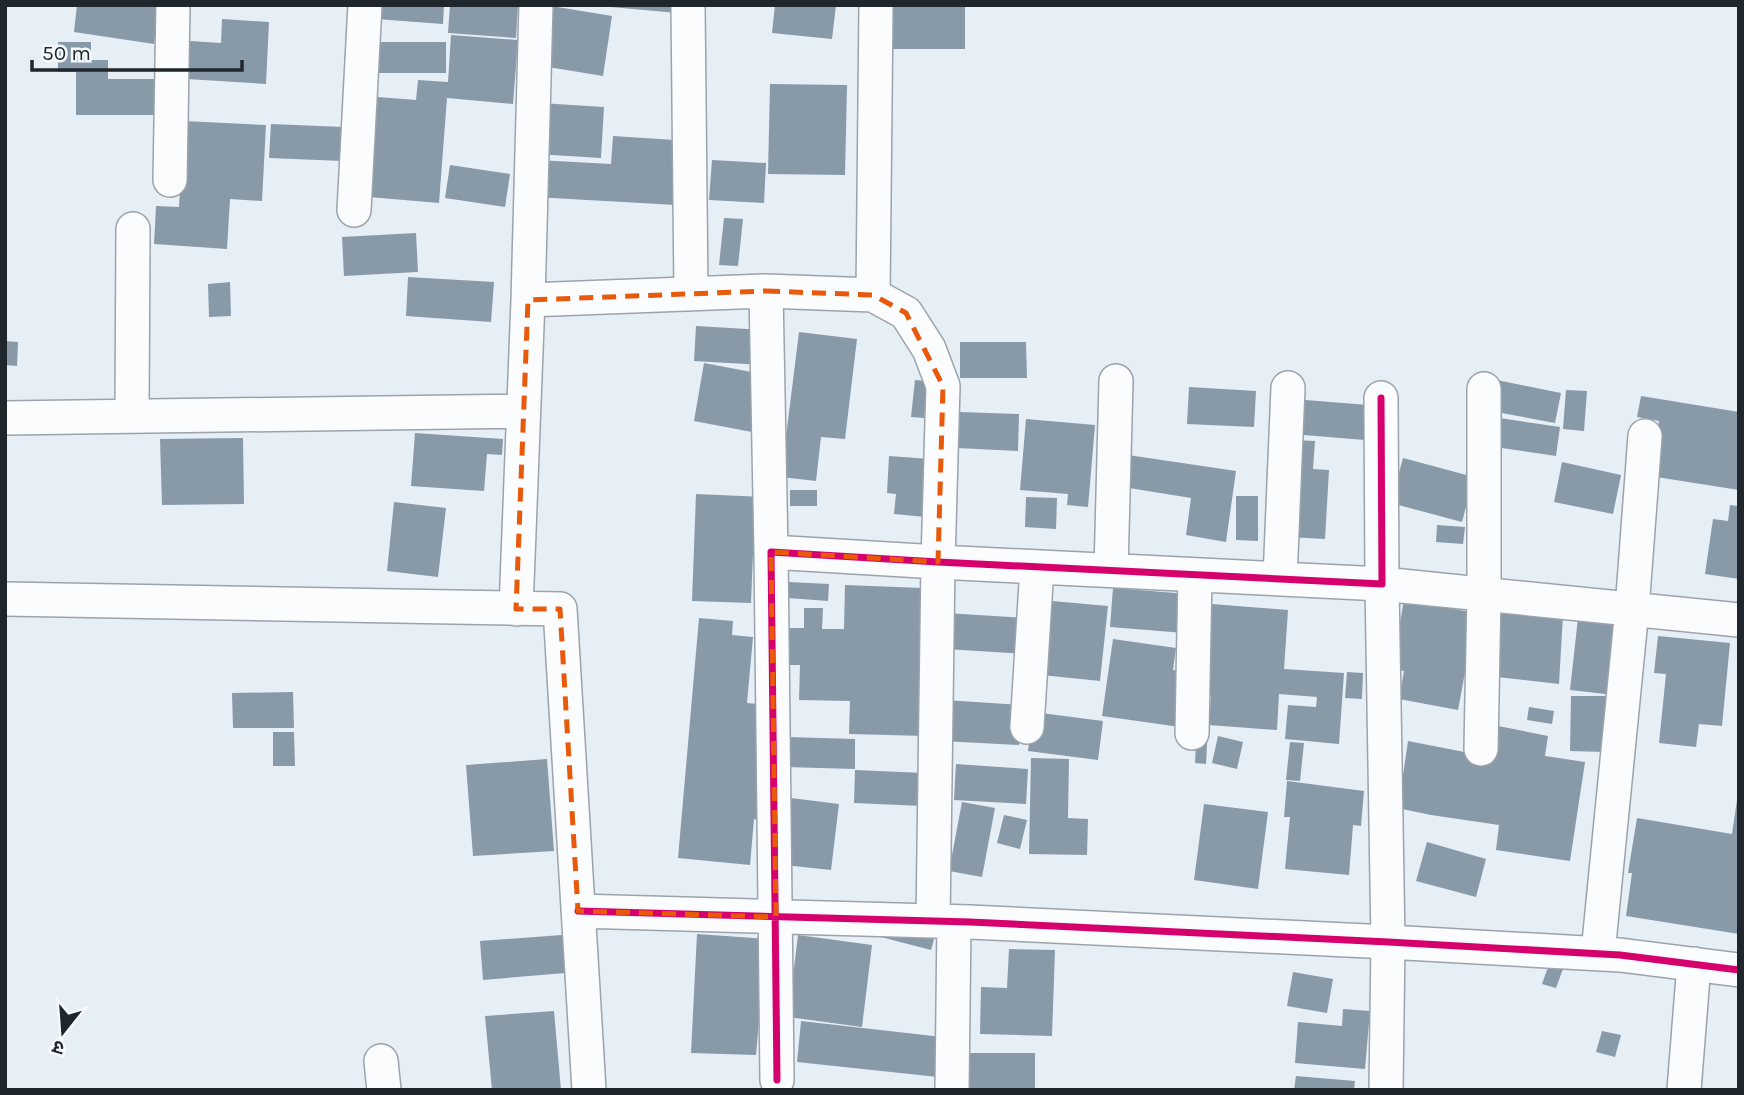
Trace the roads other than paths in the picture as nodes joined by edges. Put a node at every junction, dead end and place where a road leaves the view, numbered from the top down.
1 (173, 5) edge
2 (365, 5) edge
3 (536, 5) edge
4 (688, 5) edge
5 (876, 5) edge
6 (170, 180) dead end
7 (354, 210) dead end
8 (133, 229) dead end
9 (766, 291) junction
10 (691, 293) junction
11 (873, 295) junction
12 (527, 300) junction
13 (1116, 381) dead end
14 (1288, 388) dead end
15 (1484, 389) dead end
16 (1381, 398) dead end
17 (523, 411) junction
18 (132, 416) junction
19 (5, 418) edge
20 (1645, 436) dead end
21 (771, 552) junction
22 (938, 562) junction
23 (1037, 567) junction
24 (1111, 570) junction
25 (1195, 575) junction
26 (1280, 579) junction
27 (1382, 584) junction
28 (1484, 594) junction
29 (5, 599) edge
30 (516, 609) junction
31 (1632, 609) junction
32 (1739, 620) edge
33 (1027, 727) dead end
34 (1192, 733) dead end
35 (1481, 749) dead end
36 (578, 911) junction
37 (776, 917) junction
38 (944, 922) junction
39 (1388, 942) junction
40 (1598, 953) junction
41 (1694, 964) junction
42 (1739, 970) edge
43 (777, 1080) dead end
44 (589, 1090) edge
45 (952, 1090) edge
46 (1385, 1090) edge
47 (1684, 1090) edge

1 - 6 street
2 - 7 street
3 - 12 street
4 - 10 street
5 - 11 street
8 - 18 street
9 - 10 street
9 - 11 street
9 - 21 street
10 - 12 street
11 - 22 street
12 - 17 street
13 - 24 street
14 - 26 street
15 - 28 street
16 - 27 street
17 - 18 street
17 - 30 street
18 - 19 street
20 - 31 street
21 - 22 street
21 - 37 street
22 - 23 street
22 - 38 street
23 - 24 street
23 - 33 street
24 - 25 street
25 - 26 street
25 - 34 street
26 - 27 street
27 - 28 street
27 - 39 street
28 - 31 street
28 - 35 street
29 - 30 street
30 - 36 street
31 - 32 street
31 - 40 street
36 - 37 street
36 - 44 street
37 - 38 street
37 - 43 street
38 - 39 street
38 - 45 street
39 - 40 street
39 - 46 street
40 - 41 street
41 - 42 street
41 - 47 street

